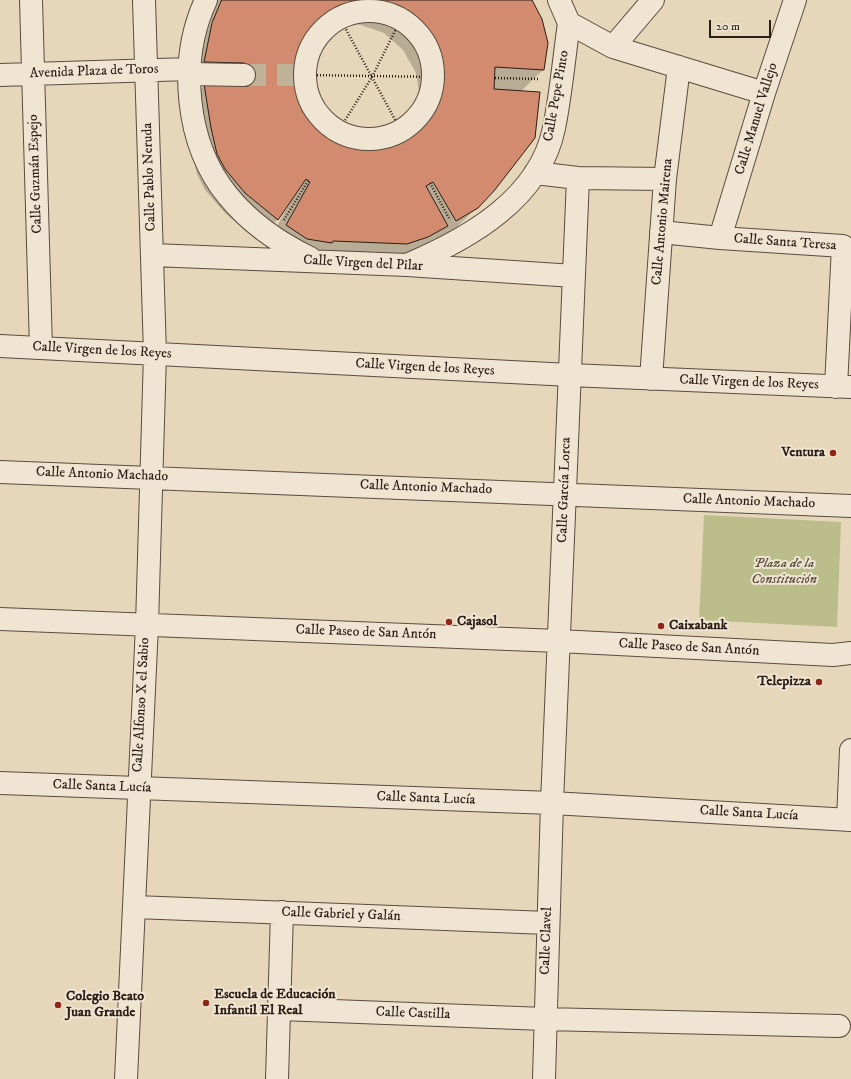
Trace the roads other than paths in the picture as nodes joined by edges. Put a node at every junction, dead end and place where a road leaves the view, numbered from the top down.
1 (31, 0) edge
2 (144, 0) edge
3 (206, 0) edge
4 (559, 0) edge
5 (653, 0) edge
6 (795, 0) edge
7 (569, 23) junction
8 (613, 47) junction
9 (679, 67) junction
10 (146, 70) junction
11 (189, 71) junction
12 (33, 74) junction
13 (0, 75) edge
14 (244, 75) tunnel mouth
15 (764, 93) junction
16 (403, 134) joint
17 (535, 173) junction
18 (578, 178) junction
19 (665, 179) junction
20 (661, 232) junction
21 (720, 238) junction
22 (152, 255) junction
23 (315, 260) junction
24 (406, 265) junction
25 (574, 276) junction
26 (0, 346) edge
27 (42, 348) junction
28 (155, 354) junction
29 (570, 375) junction
30 (651, 379) junction
31 (844, 387) edge
32 (0, 472) edge
33 (151, 477) junction
34 (565, 494) junction
35 (851, 506) edge
36 (0, 619) edge
37 (146, 625) junction
38 (559, 641) junction
39 (851, 653) edge
40 (851, 750) edge
41 (0, 783) edge
42 (138, 789) junction
43 (552, 803) junction
44 (849, 820) edge
45 (135, 907) junction
46 (282, 912) junction
47 (548, 923) junction
48 (280, 1009) junction
49 (546, 1019) junction
50 (839, 1026) dead end
51 (126, 1079) edge
52 (277, 1079) edge
53 (544, 1079) edge

1 - 12 street, Calle Guzmán Espejo
2 - 10 street, Calle Pablo Neruda
3 - 11 street
4 - 7 street
5 - 8 street
6 - 15 street, Calle Manuel Vallejo
7 - 8 street
7 - 17 street, Calle Pepe Pinto
8 - 9 street
9 - 15 street
9 - 19 street, Calle Antonio Mairena
10 - 11 street, Avenida Plaza de Toros
10 - 12 street, Avenida Plaza de Toros
10 - 22 street, Calle Pablo Neruda
11 - 14 street, Avenida Plaza de Toros
11 - 23 street
12 - 13 street, Avenida Plaza de Toros
12 - 27 street, Calle Guzmán Espejo
15 - 21 street, Calle Manuel Vallejo
16 - 16 street
17 - 18 street
17 - 24 street, Calle Pepe Pinto
18 - 19 street
18 - 25 street, Calle García Lorca
19 - 20 street, Calle Antonio Mairena
20 - 21 street, Calle Santa Teresa
20 - 30 street, Calle Antonio Mairena
21 - 31 street, Calle Santa Teresa
22 - 23 street, Calle Virgen del Pilar
22 - 28 street, Calle Pablo Neruda
23 - 24 street, Calle Virgen del Pilar
24 - 25 street, Calle Virgen del Pilar
25 - 29 street, Calle García Lorca
26 - 27 street, Calle Virgen de los Reyes
27 - 28 street, Calle Virgen de los Reyes
28 - 29 street, Calle Virgen de los Reyes
28 - 33 street, Calle Alfonso X el Sabio
29 - 30 street, Calle Virgen de los Reyes
29 - 34 street, Calle García Lorca
30 - 31 street, Calle Virgen de los Reyes
32 - 33 street, Calle Antonio Machado
33 - 34 street, Calle Antonio Machado
33 - 37 street, Calle Alfonso X el Sabio
34 - 35 street, Calle Antonio Machado
34 - 38 street, Calle García Lorca
36 - 37 street, Calle Paseo de San Antón
37 - 38 street, Calle Paseo de San Antón
37 - 42 street, Calle Alfonso X el Sabio
38 - 39 street, Calle Paseo de San Antón
38 - 43 street, Calle García Lorca
40 - 44 street
41 - 42 street, Calle Santa Lucía
42 - 43 street, Calle Santa Lucía
42 - 45 street, Calle Alfonso X el Sabio
43 - 44 street, Calle Santa Lucía
43 - 47 street, Calle Clavel
45 - 46 street, Calle Gabriel y Galán
45 - 51 street, Calle Alfonso X el Sabio
46 - 47 street, Calle Gabriel y Galán
46 - 48 street
47 - 49 street, Calle Clavel
48 - 49 street, Calle Castilla
48 - 52 street
49 - 50 street, Calle Castilla
49 - 53 street, Calle Clavel

